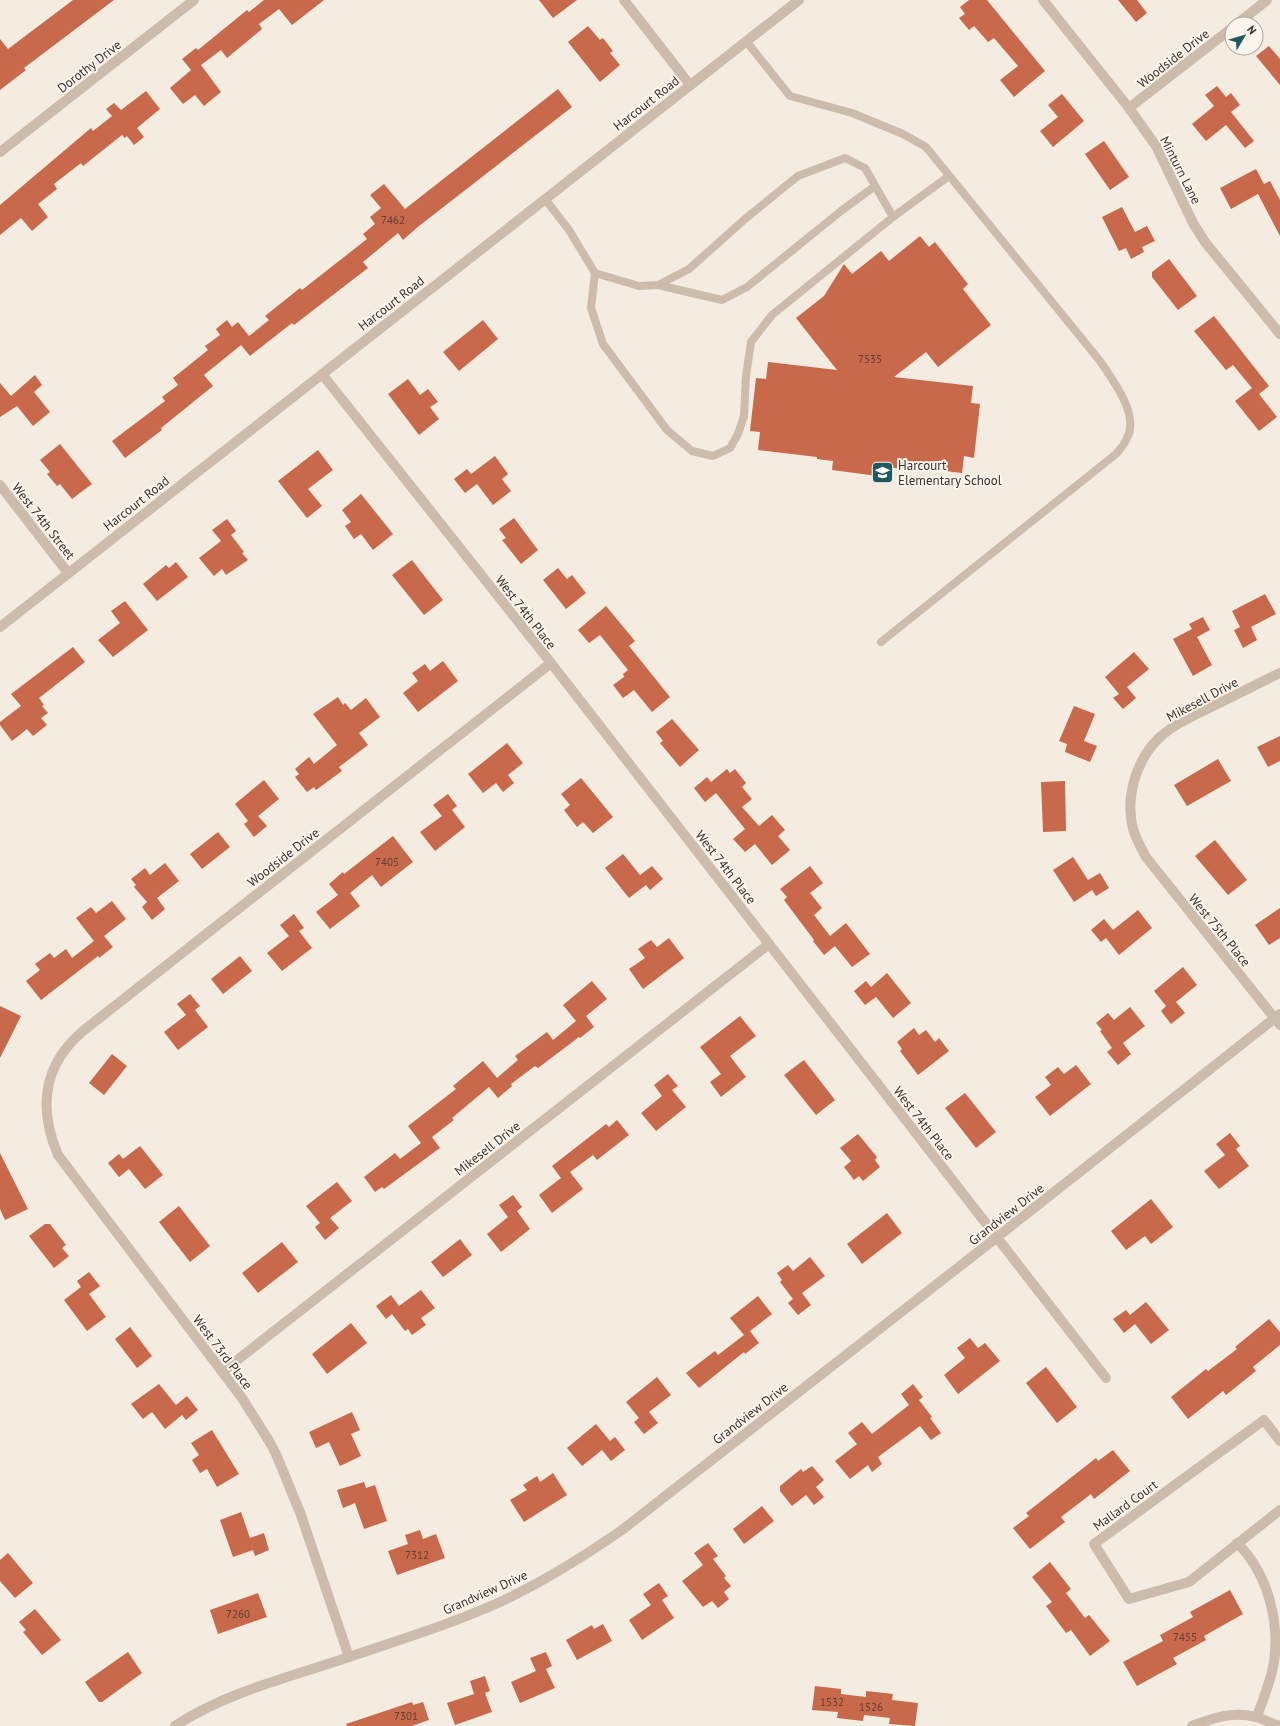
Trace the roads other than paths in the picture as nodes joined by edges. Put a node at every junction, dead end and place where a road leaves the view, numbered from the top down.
1 (194, 0) edge
2 (624, 0) edge
3 (799, 0) edge
4 (1043, 0) edge
5 (1267, 0) edge
6 (1247, 16) edge
7 (1224, 34) edge
8 (746, 42) junction
9 (690, 85) junction
10 (1129, 108) junction
11 (0, 152) edge
12 (949, 176) junction
13 (875, 186) junction
14 (545, 199) junction
15 (892, 217) junction
16 (595, 273) junction
17 (658, 285) junction
18 (1280, 334) edge
19 (322, 374) junction
20 (0, 485) edge
21 (68, 573) junction
22 (0, 627) edge
23 (881, 642) dead end
24 (551, 663) junction
25 (1280, 673) edge
26 (1142, 850) joint
27 (769, 944) junction
28 (1278, 1019) edge
29 (48, 1084) joint
30 (996, 1238) junction
31 (222, 1372) junction
32 (1106, 1378) dead end
33 (1280, 1441) edge
34 (1280, 1510) edge
35 (1237, 1543) junction
36 (349, 1657) junction
37 (1257, 1717) junction
38 (175, 1726) edge
39 (1192, 1726) edge
40 (1280, 1726) edge

1 - 11 street, Dorothy Drive
2 - 9 street
3 - 8 street, Harcourt Road
4 - 10 street, Minturn Lane
5 - 6 street
7 - 10 street, Woodside Drive
8 - 9 street, Harcourt Road
8 - 12 lane
9 - 14 street, Harcourt Road
10 - 18 street, Minturn Lane
12 - 15 lane
12 - 23 lane
13 - 15 lane
13 - 17 lane
13 - 17 lane
14 - 16 lane
14 - 19 street, Harcourt Road
15 - 16 lane
16 - 17 lane
19 - 21 street, Harcourt Road
19 - 24 street, West 74th Place
20 - 21 street, West 74th Street
21 - 22 street, Harcourt Road
24 - 27 street, West 74th Place
24 - 29 street, Woodside Drive
25 - 26 street, Mikesell Drive
26 - 28 street, West 75th Place
27 - 30 street, West 74th Place
27 - 31 street, Mikesell Drive
28 - 30 street, Grandview Drive
29 - 31 street, West 73rd Place
30 - 32 street, West 74th Place
30 - 36 street, Grandview Drive
31 - 36 street, West 73rd Place
33 - 35 street, Mallard Court
34 - 35 street, Mallard Court
35 - 37 street
36 - 38 street, Grandview Drive
37 - 39 street
37 - 40 street

